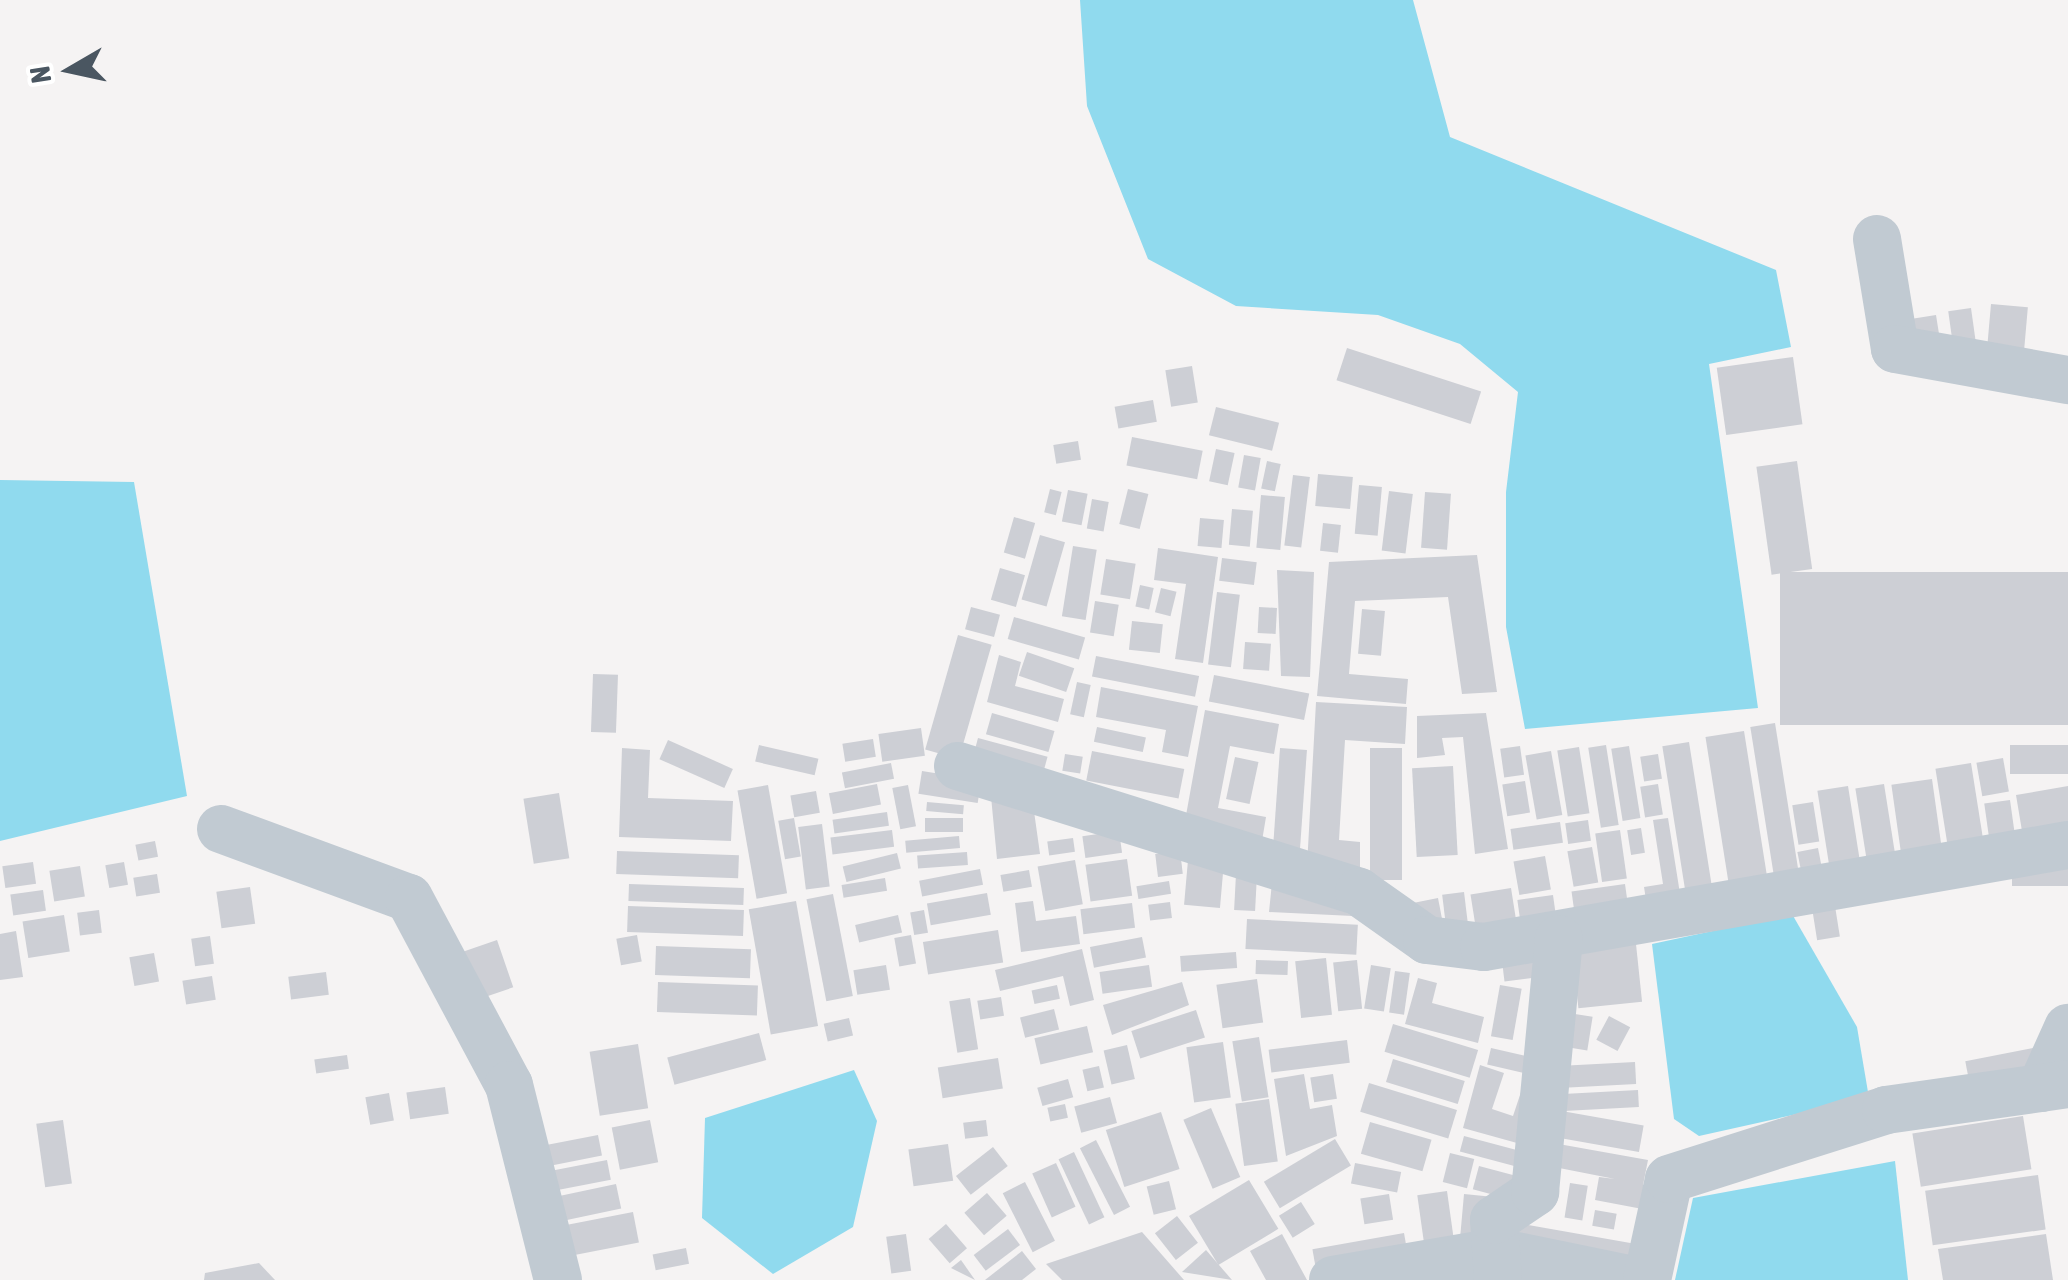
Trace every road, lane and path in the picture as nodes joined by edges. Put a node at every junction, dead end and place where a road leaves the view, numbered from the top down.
1 (1877, 239) dead end
2 (2068, 380) edge
3 (958, 766) dead end
4 (221, 829) dead end
5 (2068, 845) edge
6 (1558, 939) junction
7 (2068, 1028) edge
8 (2055, 1086) edge
9 (1498, 1266) edge
10 (558, 1280) edge
11 (1334, 1280) edge
12 (1632, 1280) edge
13 (1646, 1280) edge

1 - 2 street
3 - 6 street
4 - 10 street
5 - 6 street
6 - 9 street
7 - 8 street
8 - 13 street
9 - 11 street
9 - 12 street

